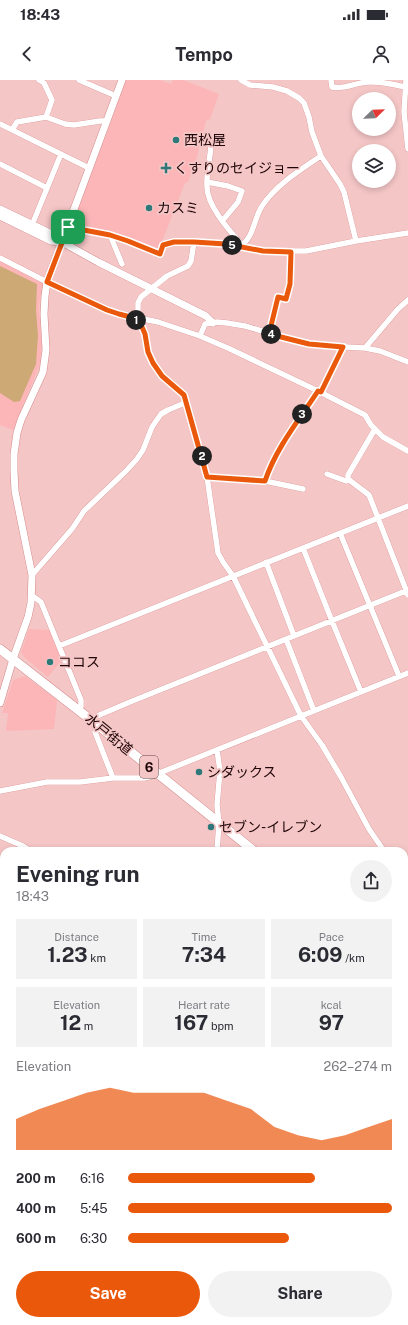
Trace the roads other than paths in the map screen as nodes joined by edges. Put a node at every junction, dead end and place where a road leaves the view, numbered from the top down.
1 (39, 80) edge
2 (49, 80) edge
3 (79, 80) edge
4 (122, 80) edge
5 (241, 80) edge
6 (331, 80) edge
7 (406, 80) edge
8 (45, 86) junction
9 (406, 87) junction
10 (116, 96) junction
11 (406, 111) edge
12 (46, 117) junction
13 (107, 121) junction
14 (0, 124) edge
15 (12, 130) junction
16 (211, 146) dead end
17 (408, 149) edge
18 (60, 154) junction
19 (321, 156) junction
20 (0, 164) edge
21 (89, 168) junction
22 (207, 182) junction
23 (47, 188) junction
24 (0, 209) edge
25 (0, 216) edge
26 (223, 220) junction
27 (32, 225) junction
28 (68, 227) junction
29 (408, 233) edge
30 (110, 235) junction
31 (356, 241) junction
32 (62, 242) junction
33 (194, 242) junction
34 (242, 246) junction
35 (291, 252) junction
36 (0, 258) edge
37 (122, 264) dead end
38 (47, 282) junction
39 (152, 288) junction
40 (408, 300) edge
41 (136, 318) junction
42 (213, 323) junction
43 (269, 334) junction
44 (200, 336) junction
45 (343, 347) junction
46 (365, 348) junction
47 (408, 362) edge
48 (320, 392) junction
49 (186, 402) junction
50 (375, 429) junction
51 (408, 451) edge
52 (326, 474) dead end
53 (207, 477) junction
54 (348, 479) junction
55 (265, 481) junction
56 (303, 489) dead end
57 (408, 506) edge
58 (379, 518) junction
59 (340, 533) junction
60 (303, 548) junction
61 (266, 562) junction
62 (32, 575) junction
63 (233, 576) junction
64 (407, 592) edge
65 (31, 595) junction
66 (369, 606) junction
67 (332, 621) junction
68 (294, 636) junction
69 (286, 639) junction
70 (59, 646) junction
71 (267, 646) junction
72 (0, 649) edge
73 (13, 659) junction
74 (408, 673) edge
75 (399, 676) junction
76 (361, 692) junction
77 (0, 703) edge
78 (79, 711) junction
79 (314, 711) junction
80 (301, 716) junction
81 (90, 719) junction
82 (100, 727) junction
83 (217, 750) junction
84 (158, 774) junction
85 (113, 778) junction
86 (0, 791) edge
87 (219, 824) junction
88 (0, 836) edge
89 (25, 847) edge
90 (217, 847) edge
91 (249, 847) edge
92 (381, 847) edge

1 - 8 street
2 - 8 street
3 - 10 street
4 - 10 street
5 - 19 street
6 - 9 street
7 - 9 street
8 - 12 street
9 - 11 street
10 - 13 street
11 - 17 street
12 - 13 street
12 - 15 street
13 - 21 street
14 - 15 street
15 - 18 street
16 - 22 street
18 - 21 street
18 - 23 street
19 - 31 street
19 - 34 street
20 - 23 street
21 - 28 street
22 - 26 street
22 - 26 street
23 - 27 street
24 - 27 street
25 - 32 street
26 - 34 street
27 - 32 street
28 - 30 street
28 - 32 street
29 - 31 street
30 - 33 street
30 - 37 street
31 - 35 street
32 - 38 street
32 - 39 street
33 - 34 street
33 - 39 street
34 - 35 street
35 - 43 street
36 - 38 street
38 - 41 street
38 - 62 street
39 - 41 street
39 - 42 street
40 - 46 street
41 - 44 street
41 - 49 street
42 - 43 street
42 - 44 street
43 - 45 street
44 - 48 street
45 - 46 street
45 - 48 street
46 - 47 street
48 - 50 street
48 - 55 street
49 - 53 street
49 - 62 street
50 - 51 street
50 - 54 street
52 - 54 street
53 - 55 street
53 - 63 street
54 - 58 street
55 - 56 street
57 - 58 street
58 - 59 street
58 - 64 street
59 - 60 street
59 - 66 street
60 - 61 street
60 - 67 street
61 - 63 street
61 - 68 street
62 - 65 street
63 - 70 street
63 - 71 street
64 - 66 street
65 - 70 street
65 - 73 street
66 - 67 street
66 - 75 street
67 - 68 street
67 - 76 street
68 - 69 street
69 - 71 street
69 - 79 street
70 - 78 street
71 - 80 street
71 - 81 street
72 - 73 highway, 水戸街道 / 6
73 - 77 street
73 - 78 highway, 水戸街道 / 6
74 - 75 street
75 - 76 street
76 - 79 street
78 - 81 highway, 水戸街道 / 6
79 - 80 street
80 - 83 street
80 - 92 street
81 - 82 highway, 水戸街道 / 6
82 - 84 highway, 水戸街道 / 6
82 - 85 street
83 - 84 street
83 - 87 street
84 - 85 street
84 - 87 highway, 水戸街道 / 6
85 - 86 street
87 - 90 street
87 - 91 highway, 水戸街道 / 6
88 - 89 street

